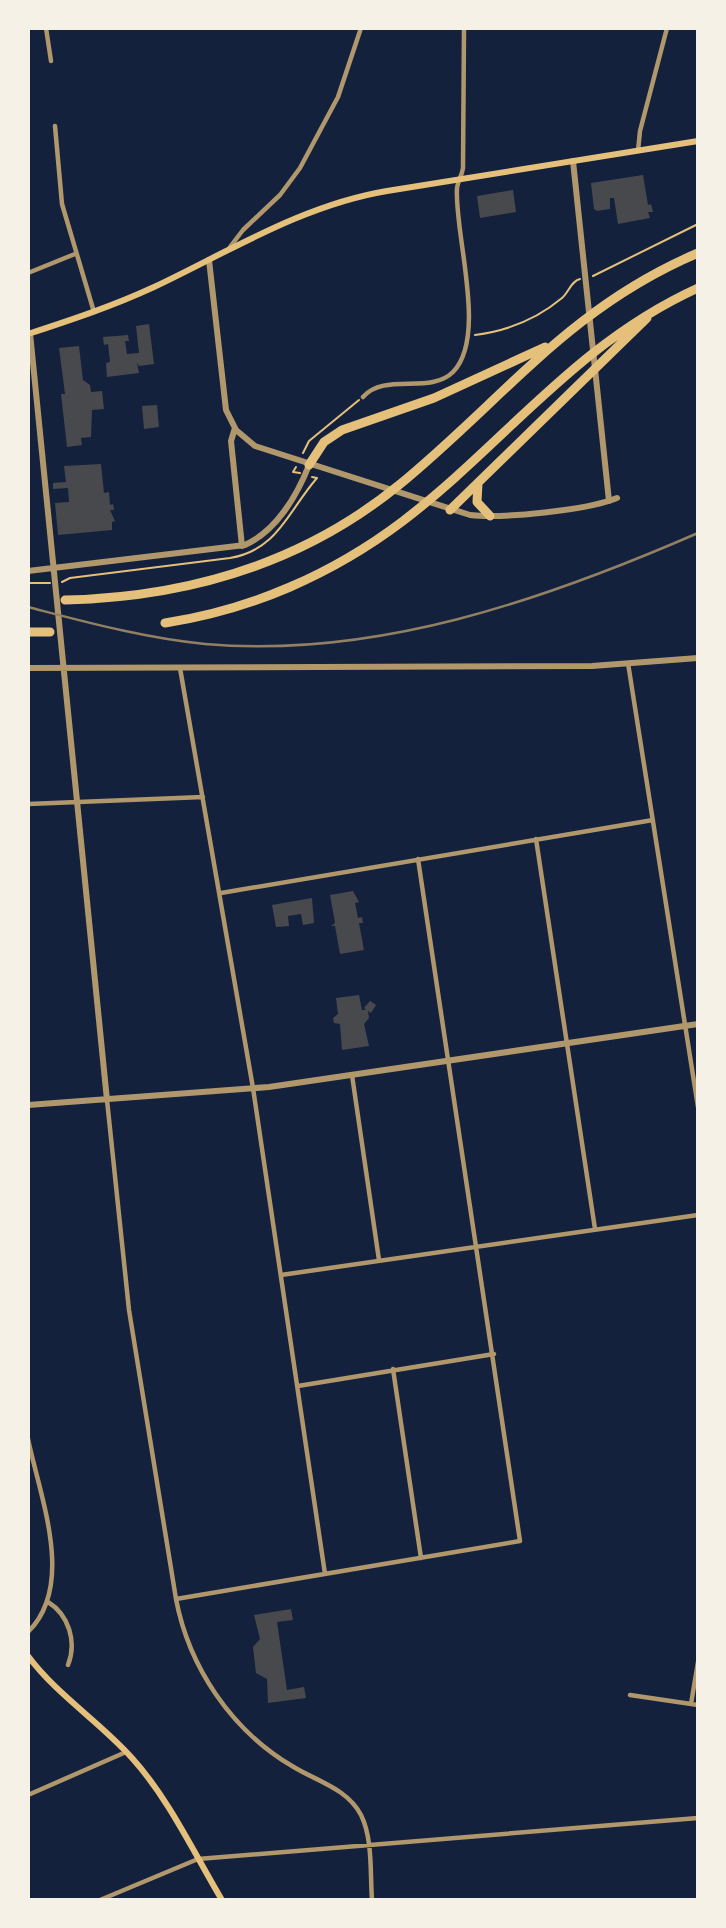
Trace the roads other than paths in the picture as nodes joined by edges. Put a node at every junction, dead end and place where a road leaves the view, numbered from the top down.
1 (46, 28) edge
2 (360, 28) edge
3 (464, 28) edge
4 (667, 28) edge
5 (51, 61) dead end
6 (55, 126) dead end
7 (698, 141) edge
8 (638, 150) junction
9 (573, 161) junction
10 (460, 179) junction
11 (228, 251) junction
12 (698, 253) edge
13 (75, 254) junction
14 (209, 260) junction
15 (28, 273) edge
16 (698, 288) edge
17 (663, 305) junction
18 (94, 312) junction
19 (29, 334) edge
20 (550, 345) junction
21 (362, 397) road end
22 (235, 428) junction
23 (309, 465) junction
24 (478, 482) junction
25 (617, 498) dead end
26 (609, 501) junction
27 (447, 509) junction
28 (490, 516) junction
29 (242, 546) junction
30 (53, 568) junction
31 (28, 571) edge
32 (65, 600) dead end
33 (165, 623) dead end
34 (28, 632) edge
35 (50, 632) dead end
36 (698, 658) edge
37 (628, 663) junction
38 (28, 668) edge
39 (180, 668) junction
40 (62, 669) junction
41 (203, 797) junction
42 (76, 803) junction
43 (28, 804) edge
44 (653, 820) junction
45 (537, 839) junction
46 (418, 859) junction
47 (221, 893) junction
48 (698, 1024) edge
49 (685, 1026) junction
50 (567, 1044) junction
51 (450, 1060) junction
52 (352, 1075) junction
53 (253, 1088) junction
54 (107, 1100) junction
55 (28, 1105) edge
56 (698, 1108) edge
57 (698, 1215) edge
58 (595, 1229) junction
59 (478, 1245) junction
60 (379, 1260) junction
61 (281, 1275) junction
62 (494, 1354) junction
63 (393, 1369) junction
64 (298, 1386) junction
65 (28, 1439) edge
66 (421, 1558) junction
67 (324, 1574) junction
68 (176, 1600) junction
69 (48, 1602) junction
70 (28, 1632) edge
71 (28, 1656) edge
72 (698, 1662) edge
73 (68, 1665) dead end
74 (630, 1695) dead end
75 (691, 1704) junction
76 (698, 1705) edge
77 (127, 1752) junction
78 (28, 1795) edge
79 (698, 1818) edge
80 (368, 1846) junction
81 (198, 1859) junction
82 (100, 1900) edge
83 (222, 1900) edge
84 (372, 1900) edge

1 - 5 street
2 - 11 street
3 - 10 street
4 - 8 street
6 - 13 street
7 - 8 main road
8 - 9 main road
9 - 10 main road
9 - 26 street
10 - 11 main road
10 - 21 street
11 - 14 main road
12 - 20 highway
13 - 15 street
13 - 18 street
14 - 18 main road
14 - 22 street
16 - 17 highway
17 - 24 highway
17 - 33 highway
18 - 19 main road
19 - 30 street
20 - 23 highway
20 - 32 highway
22 - 23 street
22 - 29 street
23 - 27 street
23 - 29 street
24 - 27 highway
24 - 28 highway
25 - 26 street
26 - 28 street
27 - 28 street
29 - 30 street
30 - 31 street
30 - 40 street
34 - 35 highway
36 - 37 street
37 - 39 street
37 - 44 street
38 - 40 street
39 - 40 street
39 - 41 street
40 - 42 street
41 - 42 street
41 - 47 street
42 - 43 street
42 - 54 street
44 - 45 street
44 - 49 street
45 - 46 street
45 - 50 street
46 - 47 street
46 - 51 street
47 - 53 street
48 - 49 street
49 - 50 street
49 - 56 street
50 - 51 street
50 - 58 street
51 - 52 street
51 - 59 street
52 - 53 street
52 - 60 street
53 - 54 street
53 - 61 street
54 - 55 street
54 - 68 street
57 - 58 street
58 - 59 street
59 - 60 street
59 - 62 street
60 - 61 street
61 - 64 street
62 - 63 street
62 - 66 street
63 - 64 street
63 - 66 street
64 - 67 street
65 - 69 street
66 - 67 street
67 - 68 street
68 - 80 street
69 - 70 street
69 - 73 street
71 - 77 main road
72 - 75 street
74 - 75 street
75 - 76 street
77 - 78 street
77 - 81 main road
79 - 80 street
80 - 81 street
80 - 84 street
81 - 82 street
81 - 83 main road

